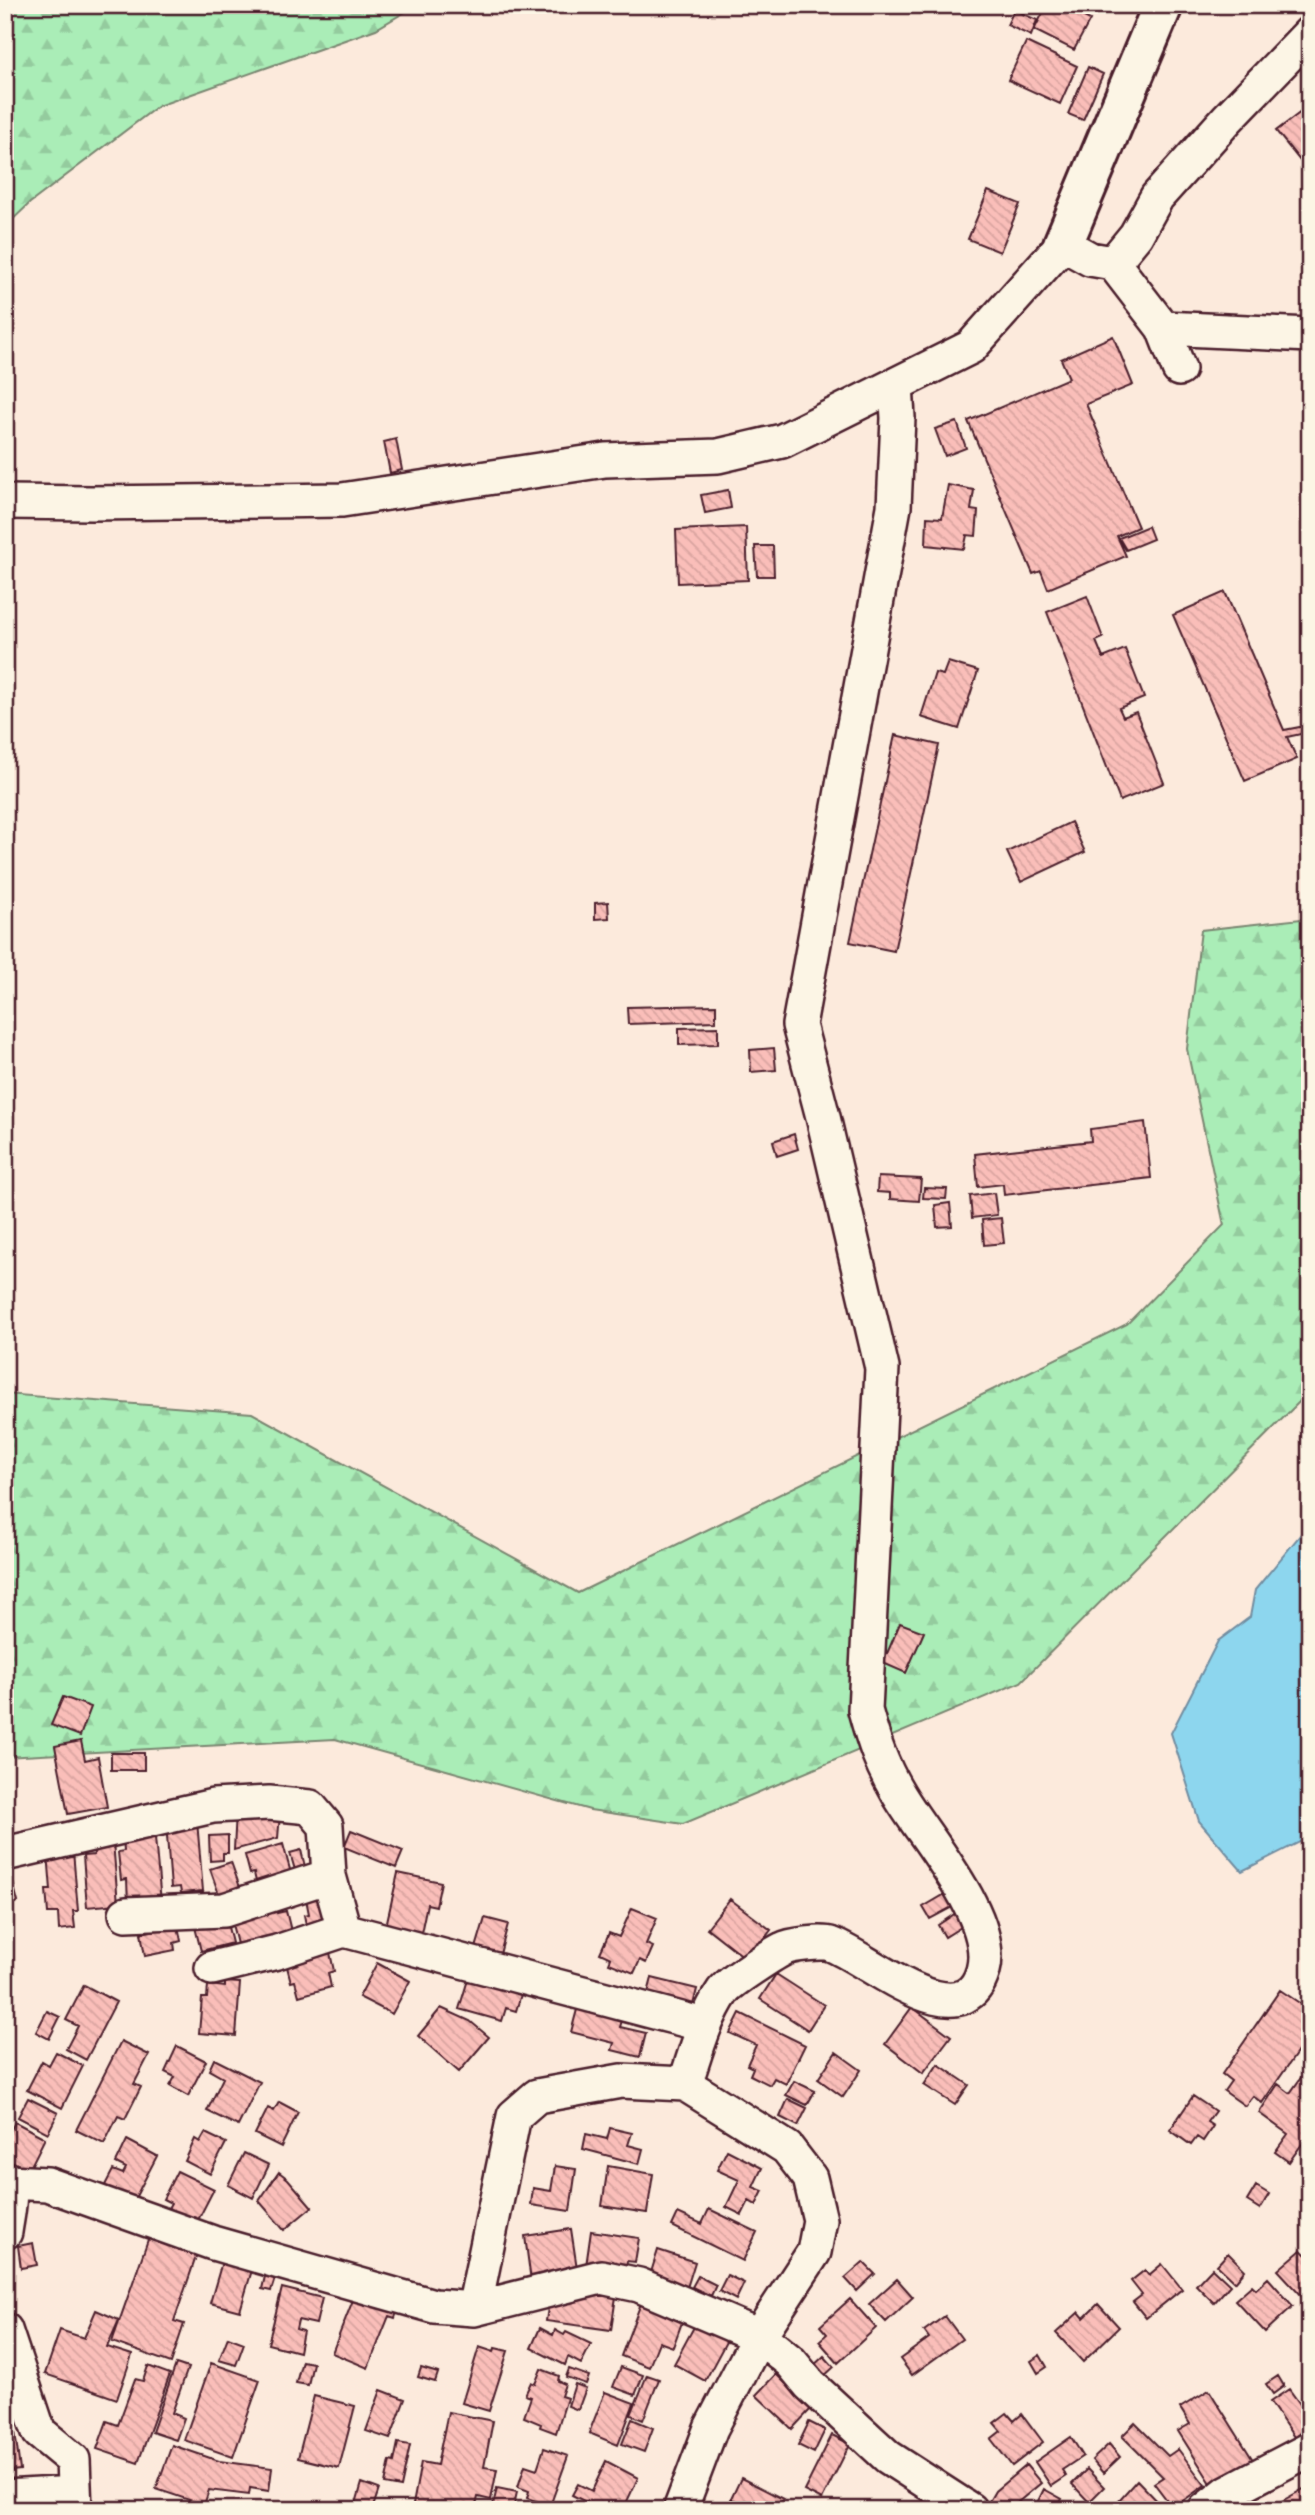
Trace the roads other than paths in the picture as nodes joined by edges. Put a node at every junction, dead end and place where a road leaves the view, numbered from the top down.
1 (1163, 5) edge
2 (1310, 33) edge
3 (1063, 244) junction
4 (1113, 263) junction
5 (1163, 328) junction
6 (1310, 335) edge
7 (1179, 369) dead end
8 (896, 385) junction
9 (5, 502) edge
10 (5, 1854) edge
11 (329, 1876) junction
12 (126, 1914) dead end
13 (344, 1930) junction
14 (212, 1968) dead end
15 (704, 2025) junction
16 (685, 2084) junction
17 (7, 2180) edge
18 (5, 2232) edge
19 (474, 2309) junction
20 (5, 2330) edge
21 (759, 2336) junction
22 (12, 2371) edge
23 (1310, 2449) edge
24 (5, 2497) edge
25 (74, 2501) edge
26 (680, 2510) edge
27 (970, 2510) edge
28 (1205, 2510) edge

1 - 3 street
2 - 4 street
3 - 4 street
3 - 8 street
4 - 5 street
5 - 6 street
5 - 7 street
8 - 9 street
8 - 15 street
10 - 11 street
11 - 12 street
11 - 13 street
13 - 14 street
13 - 15 street
15 - 16 street
16 - 19 street
16 - 21 street
17 - 18 street
17 - 19 street
19 - 21 street
20 - 22 street
21 - 26 street
21 - 27 street
22 - 25 street
23 - 28 street
24 - 25 street

